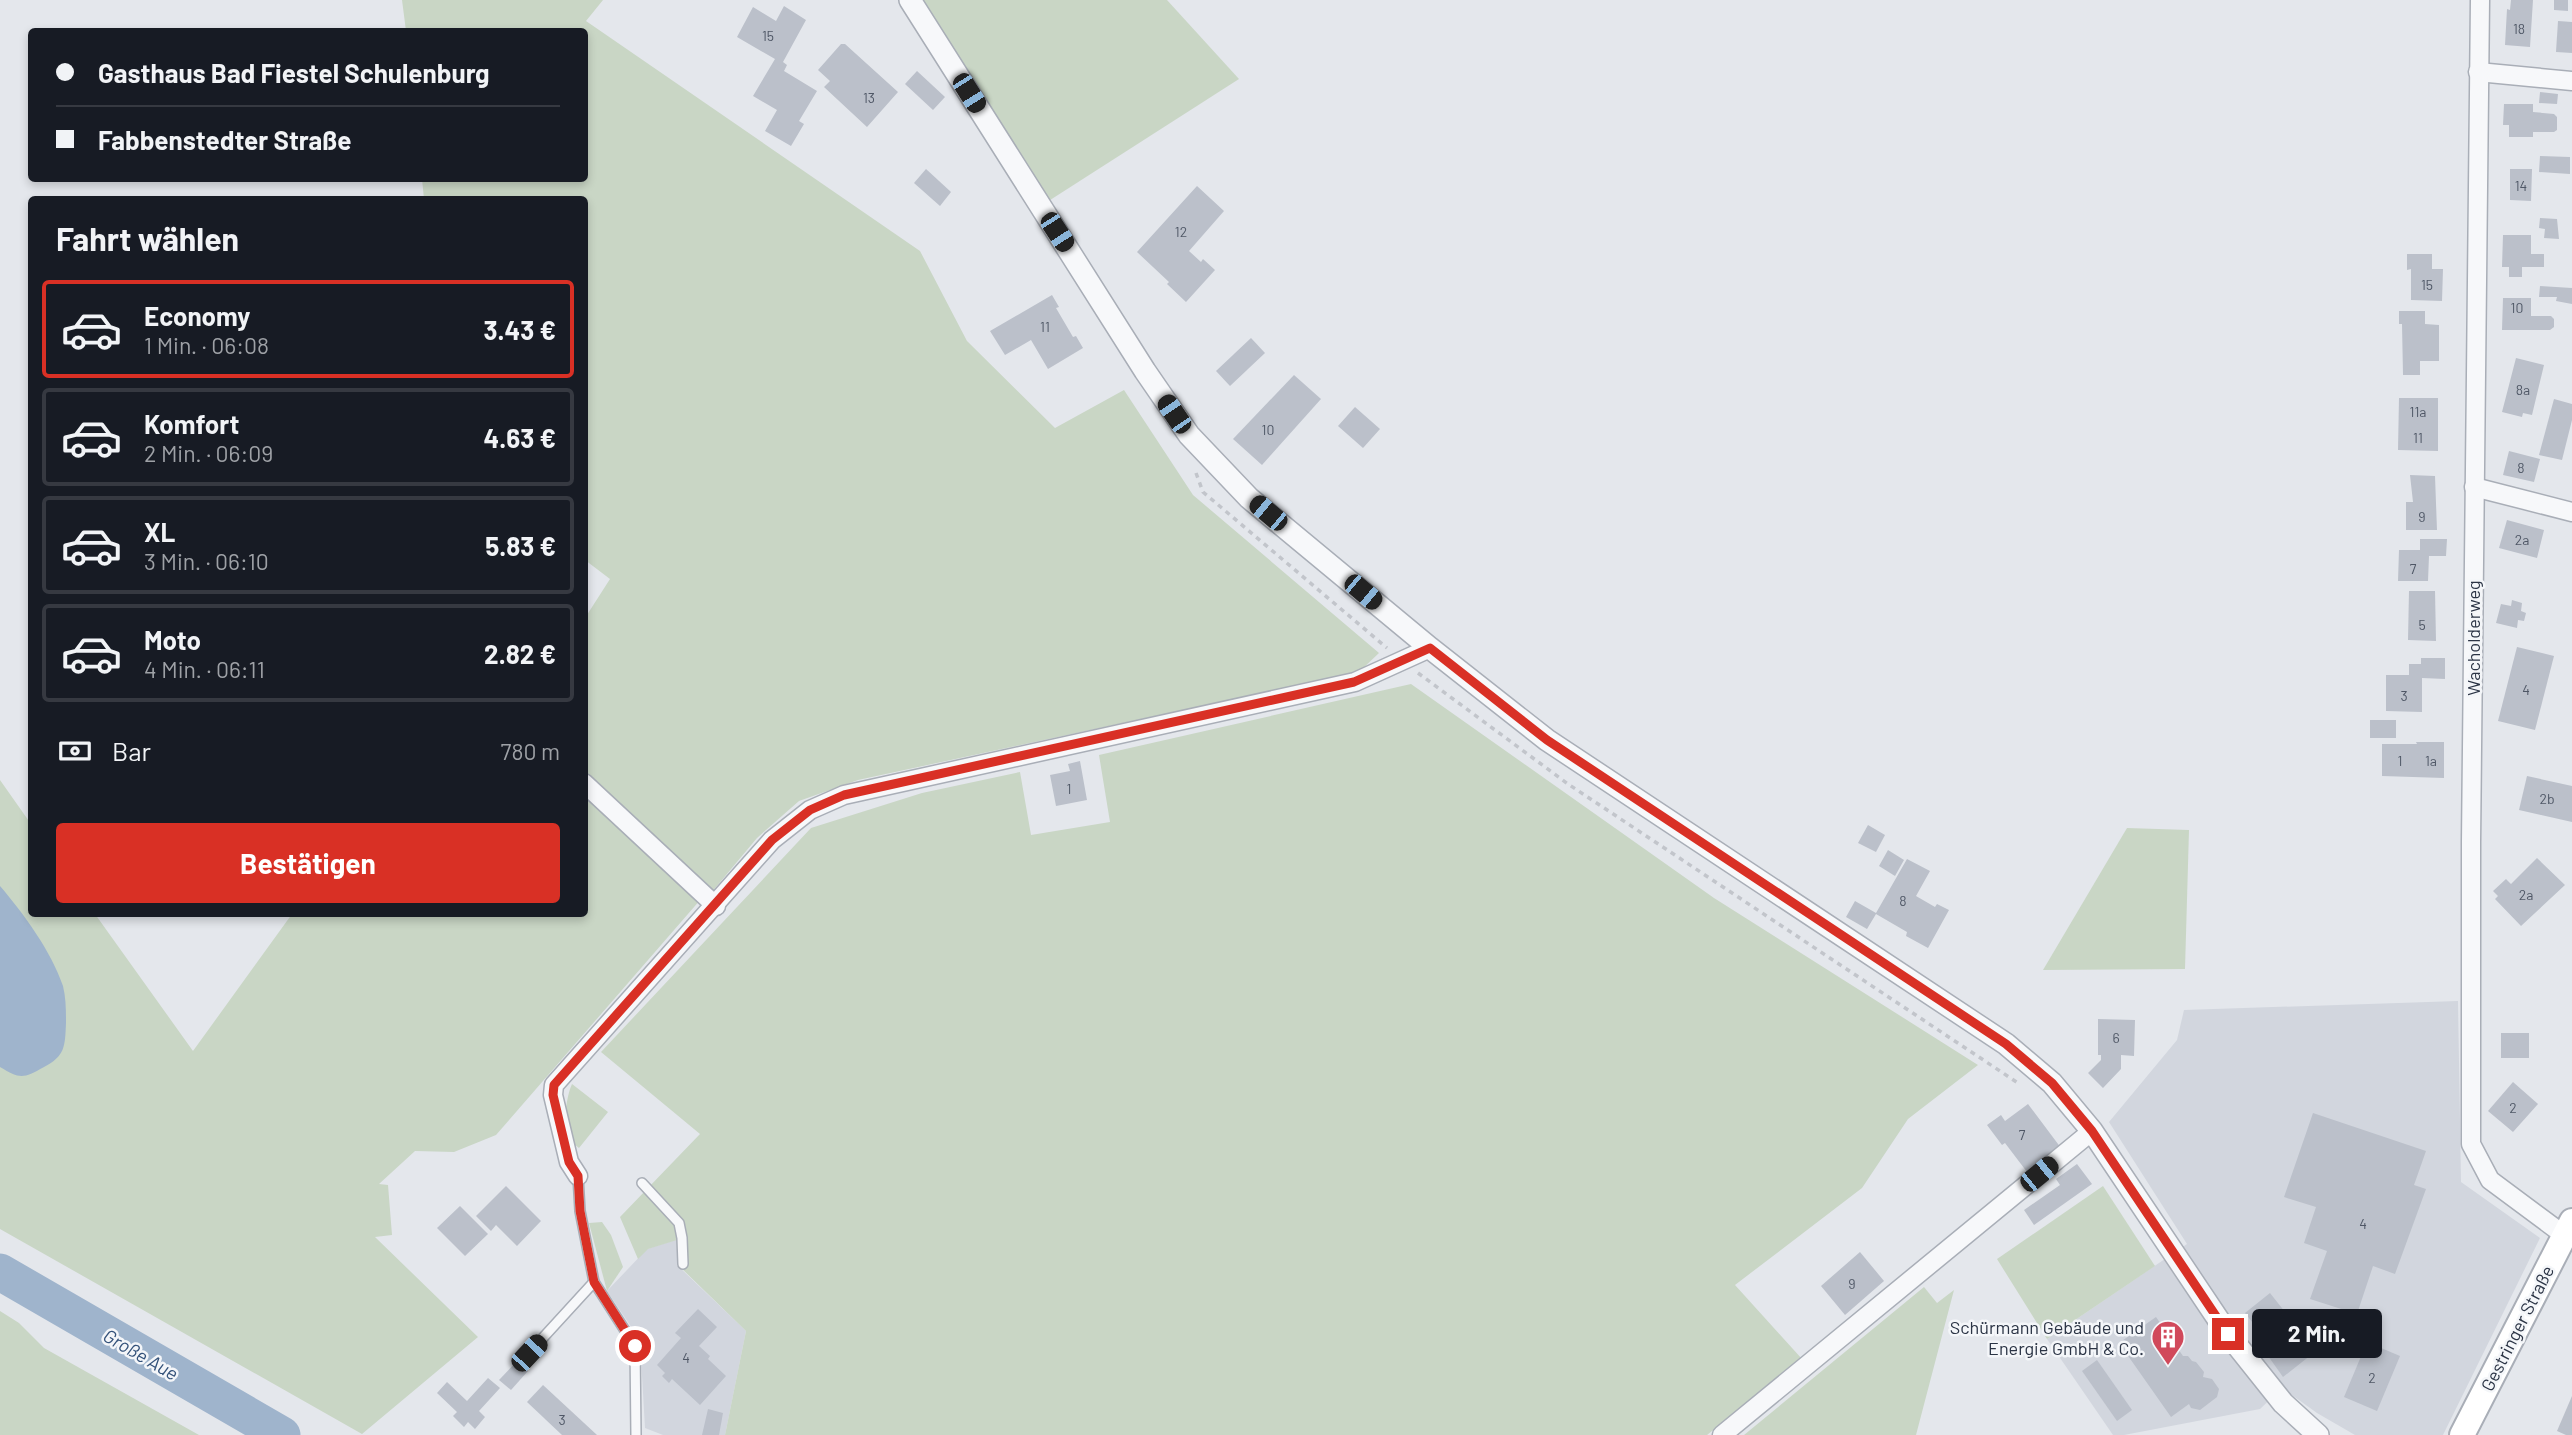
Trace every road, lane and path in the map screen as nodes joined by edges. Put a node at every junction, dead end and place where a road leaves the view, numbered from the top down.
1 (910, 0) edge
2 (2480, 0) edge
3 (2478, 72) junction
4 (2572, 81) edge
5 (2474, 487) junction
6 (2572, 512) edge
7 (1430, 648) junction
8 (588, 787) edge
9 (716, 905) junction
10 (2092, 1131) junction
11 (578, 1176) joint
12 (642, 1183) dead end
13 (2568, 1228) edge
14 (682, 1264) dead end
15 (594, 1282) junction
16 (529, 1353) dead end
17 (2313, 1431) edge
18 (636, 1435) edge
19 (1723, 1435) edge
20 (2330, 1435) edge
21 (2462, 1435) edge

1 - 7 street
2 - 3 street, Wacholderweg
3 - 4 street
3 - 5 street, Wacholderweg
5 - 6 street
5 - 13 street, Wacholderweg
7 - 9 street
7 - 10 street
8 - 9 street
9 - 11 street
10 - 17 street
10 - 19 street
11 - 15 lane
12 - 14 lane
13 - 21 main road, Gestringer Straße
15 - 16 lane
15 - 18 lane
17 - 20 street

